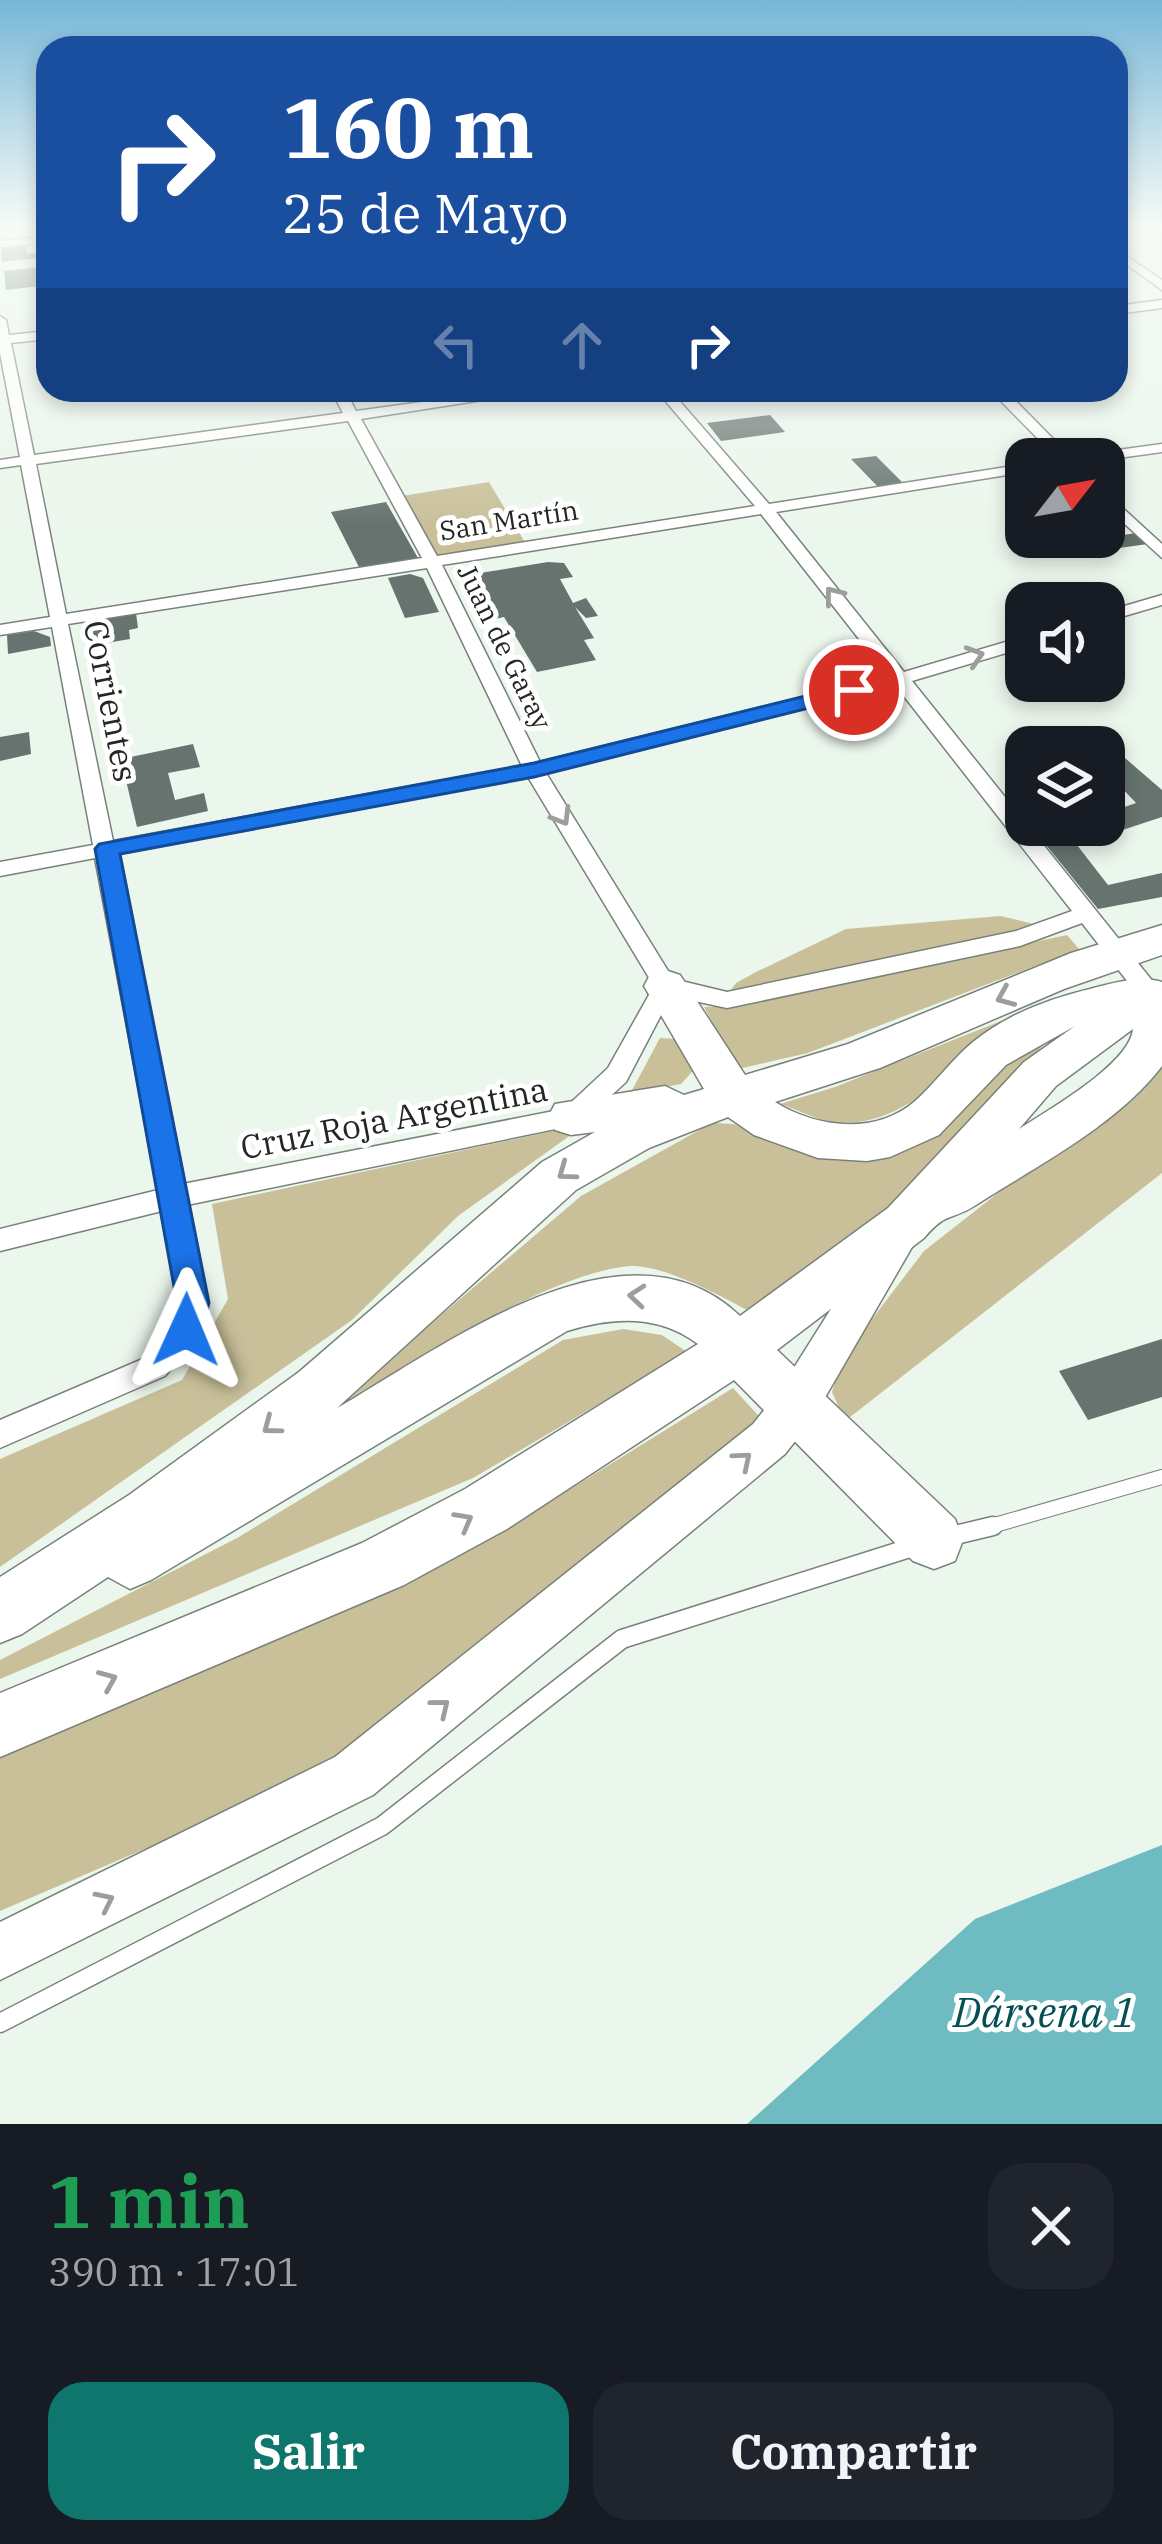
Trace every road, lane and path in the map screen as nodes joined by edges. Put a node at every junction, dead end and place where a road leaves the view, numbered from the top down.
1 (36, 336) edge
2 (1, 340) edge
3 (345, 402) edge
4 (450, 402) edge
5 (673, 402) edge
6 (1009, 402) edge
7 (353, 415) junction
8 (1045, 438) edge
9 (1162, 448) edge
10 (1125, 453) edge
11 (28, 460) junction
12 (0, 464) edge
13 (1005, 471) edge
14 (766, 510) junction
15 (1125, 517) edge
16 (1162, 553) edge
17 (431, 560) junction
18 (1162, 599) edge
19 (1125, 610) edge
20 (61, 620) junction
21 (0, 630) edge
22 (1005, 647) edge
23 (900, 679) junction
24 (534, 770) junction
25 (107, 849) junction
26 (0, 868) edge
27 (1099, 933) junction
28 (1162, 940) edge
29 (665, 986) junction
30 (1156, 992) edge
31 (733, 1094) junction
32 (571, 1118) junction
33 (175, 1196) junction
34 (906, 1223) junction
35 (0, 1240) edge
36 (738, 1348) junction
37 (796, 1405) junction
38 (0, 1434) edge
39 (1162, 1477) edge
40 (934, 1540) junction
41 (0, 1612) edge
42 (0, 1626) edge
43 (0, 1725) edge
44 (0, 1952) edge
45 (0, 2024) edge

1 - 2 street
2 - 11 street, Corrientes
3 - 7 street, Juan de Garay
4 - 7 street
5 - 14 street
6 - 8 street
7 - 11 street
7 - 17 street, Juan de Garay
9 - 10 street
11 - 12 street
11 - 20 street, Corrientes
13 - 14 street, San Martín
14 - 17 street, San Martín
23 -> 14 street
15 - 16 street
17 - 20 street, San Martín
17 - 24 street, Juan de Garay
18 - 19 street
20 - 21 street, San Martín
20 - 25 street, Corrientes
23 -> 22 street
23 - 24 street
23 - 27 street
24 - 25 street
24 -> 29 street, Juan de Garay
25 - 26 street
25 - 33 street, Corrientes
27 - 28 highway
27 - 29 street
27 - 30 street
27 -> 31 highway
29 - 31 highway
29 - 32 street, Cruz Roja Argentina
30 - 31 highway
30 - 34 highway
31 - 32 highway
31 -> 41 highway
32 - 33 street, Cruz Roja Argentina
33 - 35 street, Cruz Roja Argentina
33 - 38 street, Corrientes
34 - 36 highway
34 - 37 main road
36 - 37 highway
36 -> 42 highway
43 -> 36 highway
37 - 40 highway
44 -> 37 main road
39 - 40 lane
40 - 45 lane

